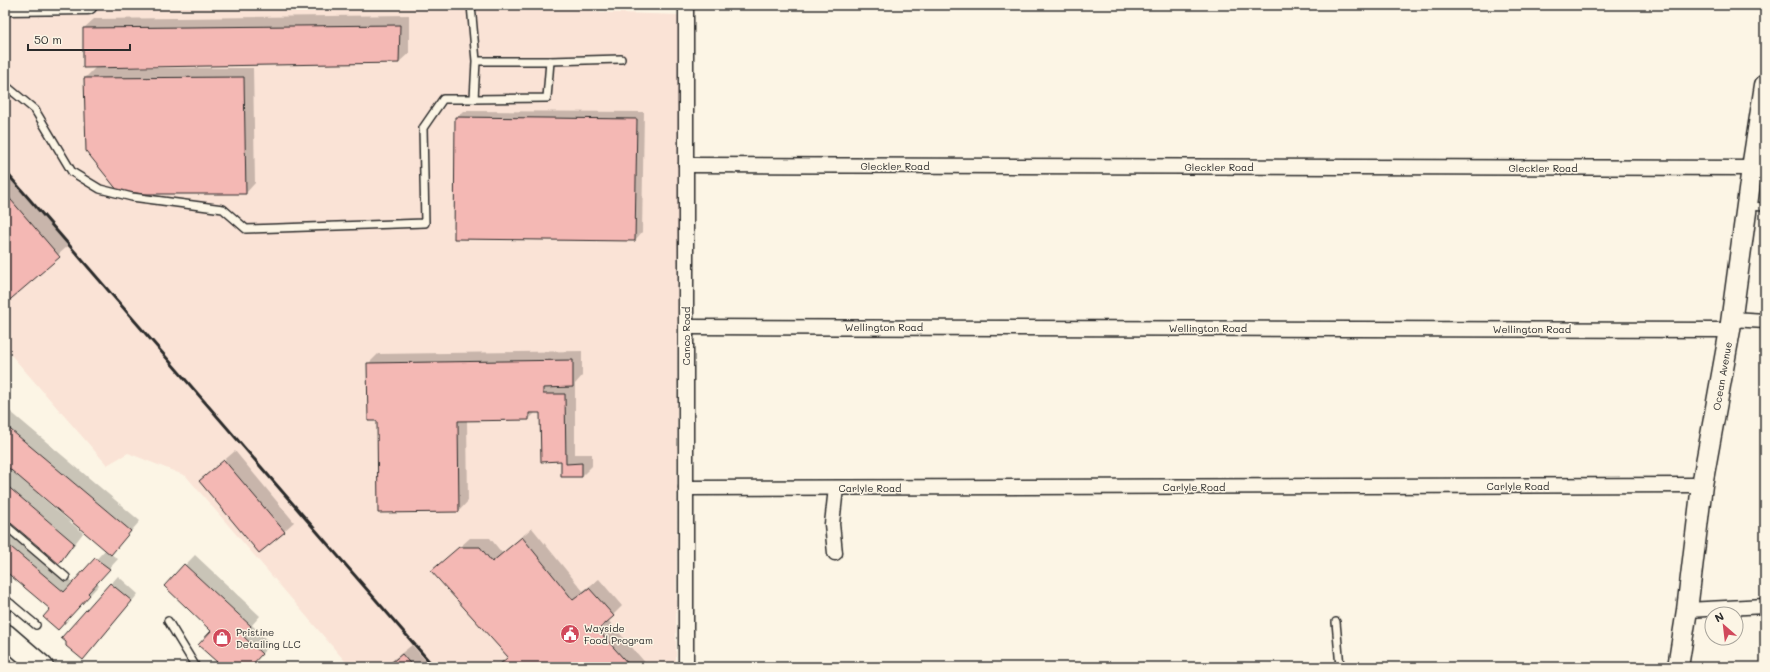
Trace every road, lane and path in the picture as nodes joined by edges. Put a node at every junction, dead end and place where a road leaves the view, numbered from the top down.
1 (88, 5) edge
2 (471, 5) edge
3 (686, 5) edge
4 (5, 6) edge
5 (621, 59) dead end
6 (476, 61) junction
7 (550, 61) junction
8 (5, 85) edge
9 (1765, 85) edge
10 (474, 99) junction
11 (686, 165) junction
12 (1752, 168) junction
13 (1756, 206) edge
14 (1765, 321) edge
15 (1731, 324) junction
16 (686, 327) junction
17 (1702, 485) junction
18 (686, 488) junction
19 (836, 488) junction
20 (5, 524) edge
21 (835, 553) dead end
22 (66, 577) dead end
23 (8, 601) edge
24 (1765, 606) edge
25 (5, 610) edge
26 (1687, 610) junction
27 (168, 621) dead end
28 (1336, 622) dead end
29 (36, 625) dead end
30 (5, 635) edge
31 (42, 667) edge
32 (196, 667) edge
33 (686, 667) edge
34 (1340, 667) edge
35 (1678, 667) edge

1 - 4 street
2 - 6 lane
3 - 11 street, Canco Road
5 - 7 lane
6 - 7 lane
6 - 10 lane
7 - 10 lane
8 - 10 lane
9 - 12 main road, Ocean Avenue
11 - 12 street, Gleckler Road
11 - 16 street, Canco Road
12 - 13 main road, Ocean Avenue
13 - 15 main road, Ocean Avenue
14 - 15 street, Wellington Road
15 - 16 street, Wellington Road
15 - 17 main road, Ocean Avenue
16 - 18 street, Canco Road
17 - 19 street, Carlyle Road
17 - 26 main road, Ocean Avenue
18 - 19 street, Carlyle Road
18 - 33 street, Canco Road
19 - 21 street
20 - 22 lane
23 - 25 lane
23 - 29 lane
24 - 26 street
26 - 35 main road, Ocean Avenue
27 - 32 lane
28 - 34 lane
30 - 31 highway

